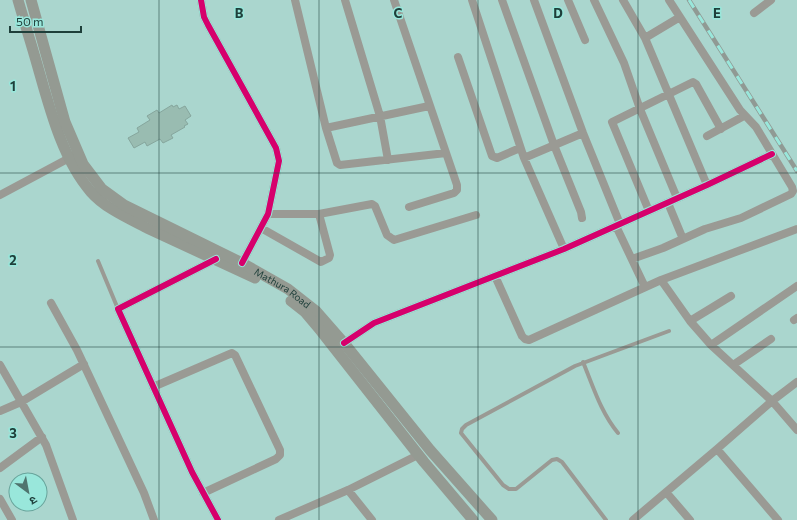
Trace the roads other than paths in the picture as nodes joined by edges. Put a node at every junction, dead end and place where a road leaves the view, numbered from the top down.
1 (18, 0) edge
2 (31, 0) edge
3 (201, 0) edge
4 (295, 0) edge
5 (345, 0) edge
6 (394, 0) edge
7 (472, 0) edge
8 (502, 0) edge
9 (534, 0) edge
10 (568, 0) edge
11 (594, 0) edge
12 (623, 0) edge
13 (668, 0) edge
14 (771, 0) edge
15 (754, 13) dead end
16 (680, 17) junction
17 (645, 38) junction
18 (585, 40) dead end
19 (458, 57) dead end
20 (669, 95) junction
21 (430, 106) junction
22 (640, 109) junction
23 (380, 116) junction
24 (744, 116) junction
25 (326, 128) junction
26 (721, 129) junction
27 (583, 133) junction
28 (707, 136) dead end
29 (554, 145) junction
30 (520, 148) junction
31 (446, 153) junction
32 (772, 154) junction
33 (73, 156) junction
34 (524, 158) junction
35 (388, 160) junction
36 (707, 185) junction
37 (1, 192) edge
38 (677, 198) junction
39 (668, 203) junction
40 (409, 208) dead end
41 (649, 211) junction
42 (268, 214) junction
43 (319, 214) junction
44 (476, 215) dead end
45 (582, 218) dead end
46 (618, 225) junction
47 (261, 228) junction
48 (797, 229) edge
49 (683, 238) junction
50 (564, 249) junction
51 (216, 259) junction
52 (632, 259) junction
53 (98, 261) dead end
54 (242, 262) junction
55 (495, 276) junction
56 (661, 280) junction
57 (797, 286) edge
58 (645, 287) junction
59 (731, 296) dead end
60 (51, 303) dead end
61 (118, 309) junction
62 (690, 321) junction
63 (669, 332) dead end
64 (771, 339) dead end
65 (344, 343) junction
66 (711, 345) junction
67 (583, 362) junction
68 (84, 364) junction
69 (733, 365) junction
70 (0, 366) edge
71 (797, 382) edge
72 (153, 387) junction
73 (772, 401) junction
74 (21, 402) junction
75 (0, 411) edge
76 (797, 430) edge
77 (618, 433) dead end
78 (42, 437) junction
79 (717, 449) junction
80 (418, 455) junction
81 (0, 468) edge
82 (348, 490) junction
83 (666, 492) junction
84 (203, 493) junction
85 (0, 499) edge
86 (12, 520) edge
87 (73, 520) edge
88 (154, 520) edge
89 (218, 520) edge
90 (279, 520) edge
91 (372, 520) edge
92 (473, 520) edge
93 (492, 520) edge
94 (606, 520) edge
95 (633, 520) edge
96 (690, 520) edge
97 (778, 520) edge

1 - 33 main road, Mathura Road
2 - 33 main road, Mathura Road
3 - 42 street
4 - 25 street
5 - 23 street
6 - 21 street
7 - 30 street
8 - 29 street
9 - 27 street
10 - 18 street
11 - 22 street
12 - 17 street
13 - 16 street
14 - 15 street
16 - 17 street
16 - 24 street
17 - 20 street
19 - 30 street
20 - 22 street
20 - 26 street
20 - 36 street
21 - 23 street
21 - 31 street
22 - 38 street
22 - 41 street
23 - 25 street
23 - 35 street
24 - 26 street
24 - 32 street
25 - 35 street
26 - 28 street
27 - 29 street
27 - 46 street
29 - 34 street
29 - 45 street
30 - 34 street
31 - 35 street
31 - 40 street
32 - 36 street
32 - 49 street
33 - 37 street
33 - 51 main road, Mathura Road
33 - 54 main road, Mathura Road
34 - 50 street
36 - 38 street
38 - 39 street
39 - 41 street
39 - 49 street
41 - 46 street
42 - 43 street
42 - 47 street
43 - 44 street
43 - 47 street
46 - 50 street
46 - 52 street
47 - 54 street
48 - 56 street
49 - 52 street
50 - 55 street
51 - 61 street
51 - 80 main road, Mathura Road
52 - 58 street
53 - 61 lane
54 - 65 main road, Mathura Road
55 - 58 street
55 - 65 street
56 - 58 street
56 - 62 street
57 - 66 street
59 - 62 street
60 - 68 street
61 - 72 street
62 - 66 street
63 - 67 lane
64 - 69 street
65 - 93 main road, Mathura Road
66 - 69 street
67 - 77 lane
67 - 94 lane
68 - 74 street
68 - 88 street
69 - 73 street
70 - 74 street
71 - 73 street
72 - 84 street
72 - 84 street
73 - 76 street
73 - 79 street
74 - 75 street
74 - 78 street
78 - 81 street
78 - 87 street
79 - 83 street
79 - 97 street
80 - 82 street
80 - 92 main road, Mathura Road
82 - 90 street
82 - 91 street
83 - 95 street
83 - 96 street
84 - 89 street
85 - 86 street

